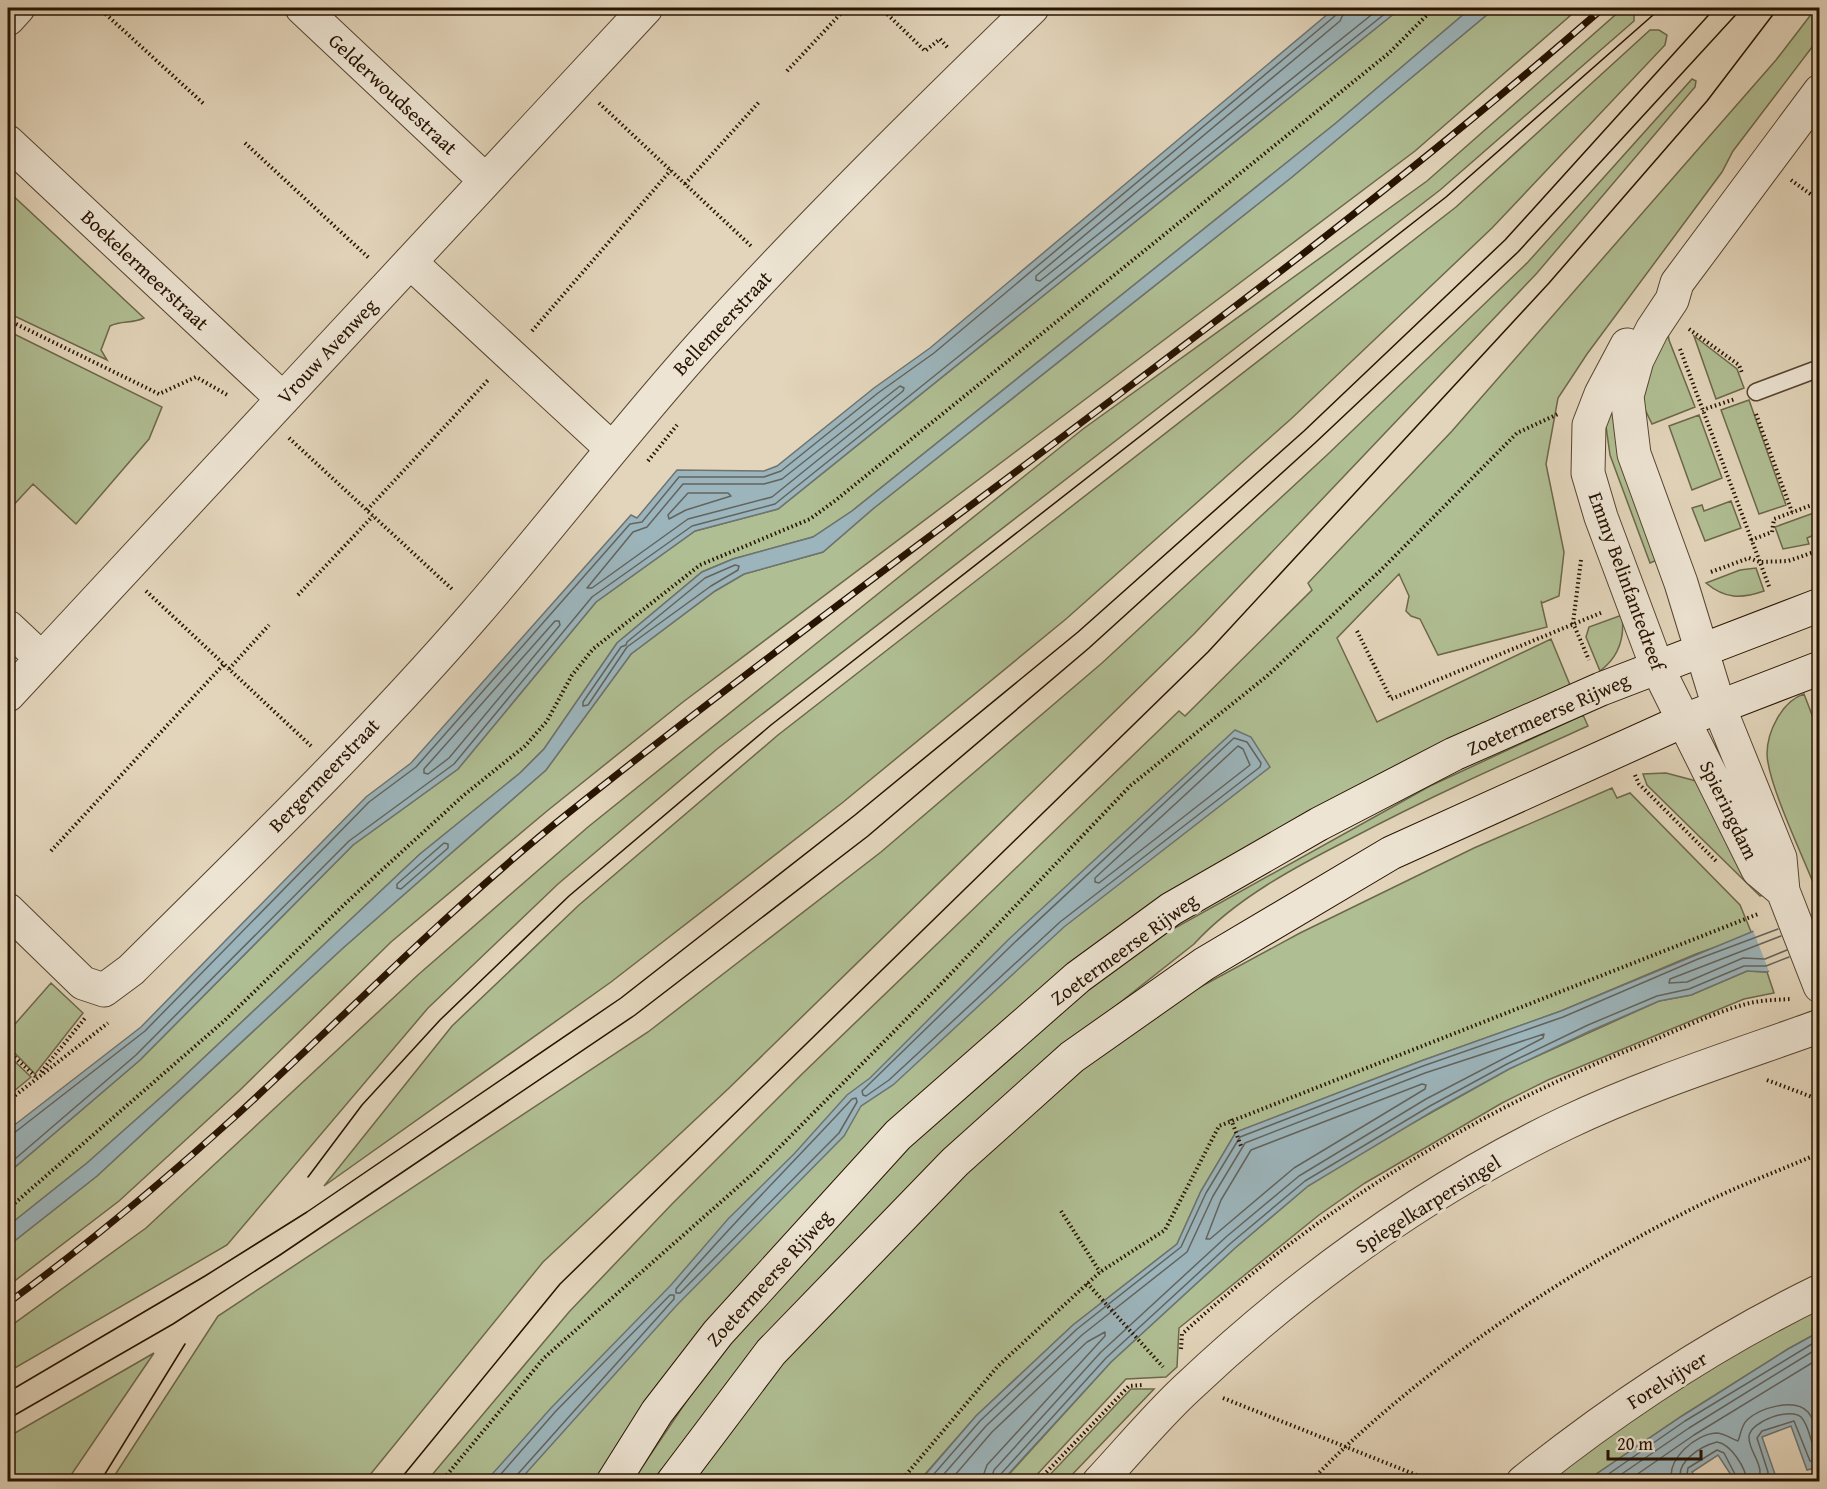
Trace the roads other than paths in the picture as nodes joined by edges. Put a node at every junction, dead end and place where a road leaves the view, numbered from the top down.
1 (18, 8) edge
2 (302, 8) edge
3 (646, 8) edge
4 (1032, 8) edge
5 (8, 19) edge
6 (1820, 91) edge
7 (8, 142) edge
8 (485, 180) junction
9 (401, 271) junction
10 (1677, 283) junction
11 (1820, 368) edge
12 (1756, 392) road end
13 (275, 408) junction
14 (611, 448) junction
15 (1820, 605) edge
16 (8, 627) edge
17 (1701, 649) junction
18 (41, 658) junction
19 (1657, 667) junction
20 (1820, 668) edge
21 (8, 694) edge
22 (1719, 707) junction
23 (1685, 720) junction
24 (1786, 900) junction
25 (8, 910) edge
26 (1818, 982) edge
27 (1820, 1026) edge
28 (1820, 1291) edge
29 (613, 1482) edge
30 (673, 1482) edge
31 (1099, 1482) edge
32 (1523, 1482) edge

1 - 5 street
2 - 8 street, Gelderwoudsestraat
3 - 8 street, Vrouw Avenweg
4 - 14 street, Bellemeerstraat
6 - 10 street, Emmy Belinfantedreef
7 - 13 street, Boekelermeerstraat
8 - 9 street, Vrouw Avenweg
9 - 13 street, Vrouw Avenweg
9 - 14 street
10 - 17 street, Emmy Belinfantedreef
10 - 19 street, Emmy Belinfantedreef
11 - 12 lane
13 - 18 street, Vrouw Avenweg
14 - 25 street, Bergermeerstraat
15 - 17 street, Zoetermeerse Rijweg
16 - 18 street
17 - 19 street, Zoetermeerse Rijweg
17 - 22 street, Emmy Belinfantedreef
18 - 21 street, Vrouw Avenweg
19 - 23 street, Emmy Belinfantedreef
19 - 29 street, Zoetermeerse Rijweg
20 - 22 street
22 - 23 street
22 - 24 street, Spieringdam
23 - 24 street, Spieringdam
23 - 30 street
24 - 26 street, Spieringdam
27 - 31 street, Spiegelkarpersingel
28 - 32 street, Forelvijver

